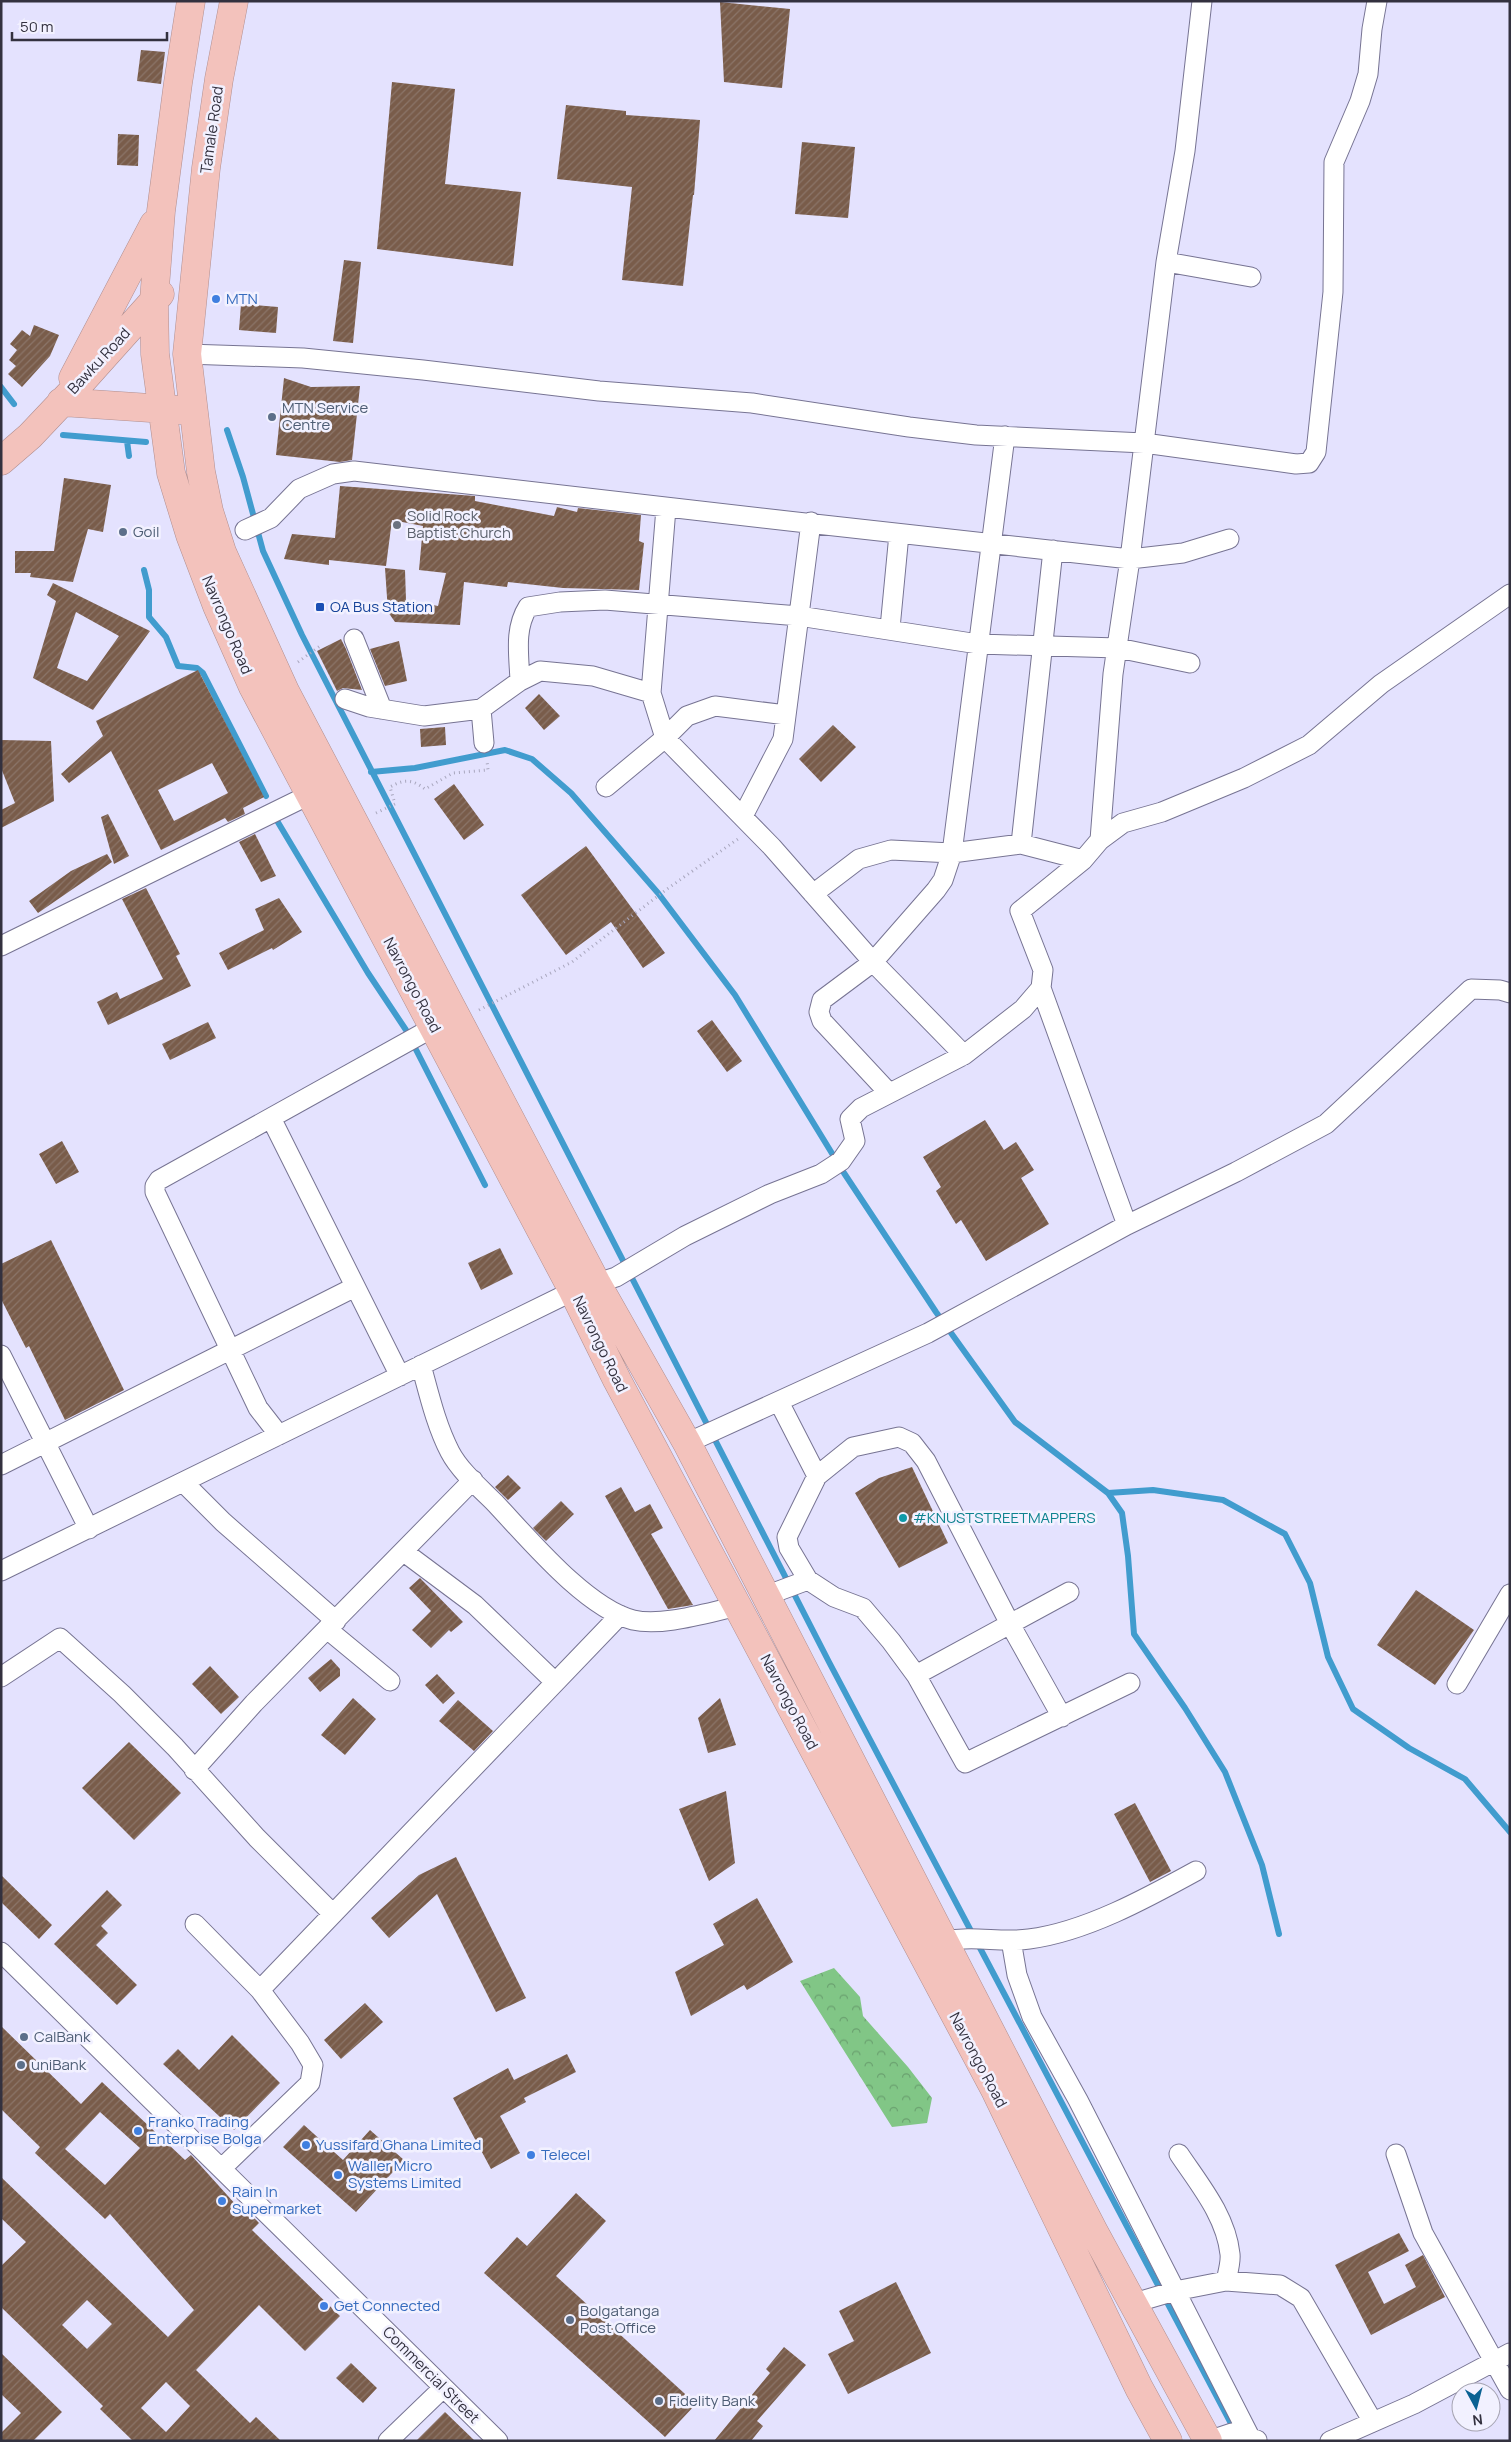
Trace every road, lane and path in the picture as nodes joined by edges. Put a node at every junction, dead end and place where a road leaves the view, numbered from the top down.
1 (185, 1) edge
2 (234, 1) edge
3 (1202, 1) edge
4 (1378, 1) edge
5 (191, 2) edge
6 (161, 211) junction
7 (195, 260) junction
8 (1166, 262) junction
9 (1251, 277) dead end
10 (154, 300) junction
11 (187, 354) junction
12 (61, 402) junction
13 (163, 409) junction
14 (195, 410) junction
15 (1005, 436) junction
16 (1144, 444) junction
17 (1, 461) edge
18 (666, 508) junction
19 (811, 522) junction
20 (245, 530) dead end
21 (899, 534) junction
22 (1229, 539) dead end
23 (992, 544) junction
24 (1053, 550) junction
25 (1130, 559) junction
26 (1510, 594) edge
27 (658, 606) junction
28 (799, 616) junction
29 (890, 628) junction
30 (354, 639) dead end
31 (978, 644) junction
32 (1042, 644) junction
33 (320, 646) dead end
34 (1118, 648) junction
35 (1190, 662) dead end
36 (295, 663) dead end
37 (520, 681) junction
38 (651, 693) junction
39 (345, 699) dead end
40 (382, 709) junction
41 (481, 709) junction
42 (786, 714) junction
43 (665, 738) junction
44 (484, 743) dead end
45 (488, 770) dead end
46 (606, 787) dead end
47 (309, 795) junction
48 (370, 815) dead end
49 (748, 822) junction
50 (1100, 840) junction
51 (1020, 844) junction
52 (952, 853) junction
53 (1083, 860) junction
54 (814, 894) junction
55 (1, 946) edge
56 (873, 962) junction
57 (1041, 988) junction
58 (1510, 994) edge
59 (474, 1013) dead end
60 (434, 1027) junction
61 (964, 1055) junction
62 (889, 1093) junction
63 (270, 1118) junction
64 (1127, 1225) junction
65 (355, 1287) junction
66 (585, 1287) junction
67 (230, 1350) junction
68 (3, 1362) edge
69 (421, 1365) junction
70 (400, 1376) junction
71 (779, 1402) junction
72 (279, 1435) junction
73 (46, 1443) junction
74 (687, 1443) junction
75 (1, 1466) edge
76 (817, 1476) junction
77 (473, 1480) junction
78 (183, 1482) junction
79 (89, 1529) junction
80 (404, 1552) junction
81 (1, 1571) edge
82 (808, 1580) junction
83 (1069, 1592) dead end
84 (1510, 1594) edge
85 (764, 1596) junction
86 (739, 1606) junction
87 (620, 1615) junction
88 (1010, 1624) junction
89 (332, 1625) junction
90 (916, 1674) junction
91 (1, 1677) edge
92 (390, 1681) dead end
93 (555, 1682) junction
94 (1130, 1683) dead end
95 (1457, 1684) dead end
96 (1062, 1717) junction
97 (194, 1770) junction
98 (1196, 1871) dead end
99 (333, 1914) junction
100 (195, 1924) dead end
101 (1011, 1940) junction
102 (945, 1941) junction
103 (1, 1952) edge
104 (260, 1990) junction
105 (1179, 2154) dead end
106 (1396, 2154) dead end
107 (222, 2168) junction
108 (1226, 2281) junction
109 (1157, 2296) junction
110 (1502, 2357) edge
111 (443, 2388) junction
112 (1510, 2390) edge
113 (1374, 2422) junction
114 (1254, 2439) edge
115 (388, 2441) edge
116 (498, 2441) edge
117 (1168, 2441) edge
118 (1208, 2441) edge
119 (1330, 2441) edge

1 - 5 street
2 - 7 highway, Tamale Road
3 - 8 street
4 - 16 street
5 - 6 highway
6 - 10 highway, Navrongo Road
6 - 12 highway
7 - 10 highway, Bawku Road
7 - 11 highway, Navrongo Road
8 - 9 street
8 - 16 street
10 - 12 highway, Bawku Road
10 - 13 highway, Navrongo Road
11 - 14 highway, Navrongo Road
11 - 15 street
12 - 13 highway
12 - 17 highway, Bawku Road
13 - 14 highway
13 - 47 highway, Navrongo Road
14 - 66 highway, Navrongo Road
15 - 16 street
15 - 23 street
16 - 25 street
18 - 19 street
18 - 20 street
18 - 27 street
19 - 21 street
19 - 28 street
21 - 23 street
21 - 29 street
22 - 25 street
23 - 24 street
23 - 31 street
24 - 25 street
24 - 32 street
25 - 34 street
26 - 50 street
27 - 28 street
27 - 37 street
27 - 38 street
28 - 29 street
28 - 42 street
29 - 31 street
30 - 40 street
31 - 32 street
31 - 52 street
32 - 34 street
32 - 51 street
33 - 36 path
34 - 35 street
34 - 50 street
37 - 38 street
37 - 41 street
38 - 43 street
39 - 40 street
40 - 41 street
41 - 44 street
42 - 43 street
42 - 49 street
43 - 46 street
43 - 49 street
45 - 48 path
47 - 55 street
47 - 60 highway, Navrongo Road
49 - 54 street
49 - 59 path
50 - 53 street
51 - 52 street
51 - 53 street
52 - 54 street
52 - 56 street
53 - 57 street
54 - 56 street
56 - 61 street
56 - 62 street
57 - 61 street
57 - 64 street
58 - 64 street
60 - 63 street
60 - 66 highway, Navrongo Road
61 - 62 street
62 - 66 street
63 - 65 street
63 - 67 street
64 - 71 street
65 - 67 street
65 - 70 street
66 - 69 street
66 - 74 highway, Navrongo Road
66 - 86 highway, Navrongo Road
67 - 72 street
67 - 73 street
68 - 73 street
69 - 70 street
69 - 77 street
70 - 72 street
71 - 74 street
71 - 76 street
72 - 78 street
73 - 75 street
73 - 79 street
74 - 85 highway, Navrongo Road
76 - 82 street
76 - 88 street
77 - 80 street
77 - 87 street
78 - 79 street
78 - 89 street
79 - 81 street
80 - 89 street
80 - 93 street
82 - 85 street
82 - 90 street
83 - 88 street
84 - 95 street
85 - 102 highway, Navrongo Road
86 - 87 street
86 - 117 highway, Navrongo Road
87 - 93 street
88 - 90 street
88 - 96 street
89 - 92 street
89 - 97 street
90 - 96 street
91 - 97 street
93 - 99 street
94 - 96 street
97 - 99 street
98 - 101 street
99 - 104 street
100 - 104 street
101 - 102 street
101 - 109 street
102 - 109 highway, Navrongo Road
103 - 107 street, Commercial Street
104 - 107 street
105 - 108 street
106 - 110 street
107 - 111 street, Commercial Street
108 - 109 street
108 - 113 street
109 - 114 street
109 - 118 highway, Navrongo Road
110 - 112 street
110 - 113 street
111 - 115 street
111 - 116 street, Commercial Street
113 - 119 street
114 - 118 street

